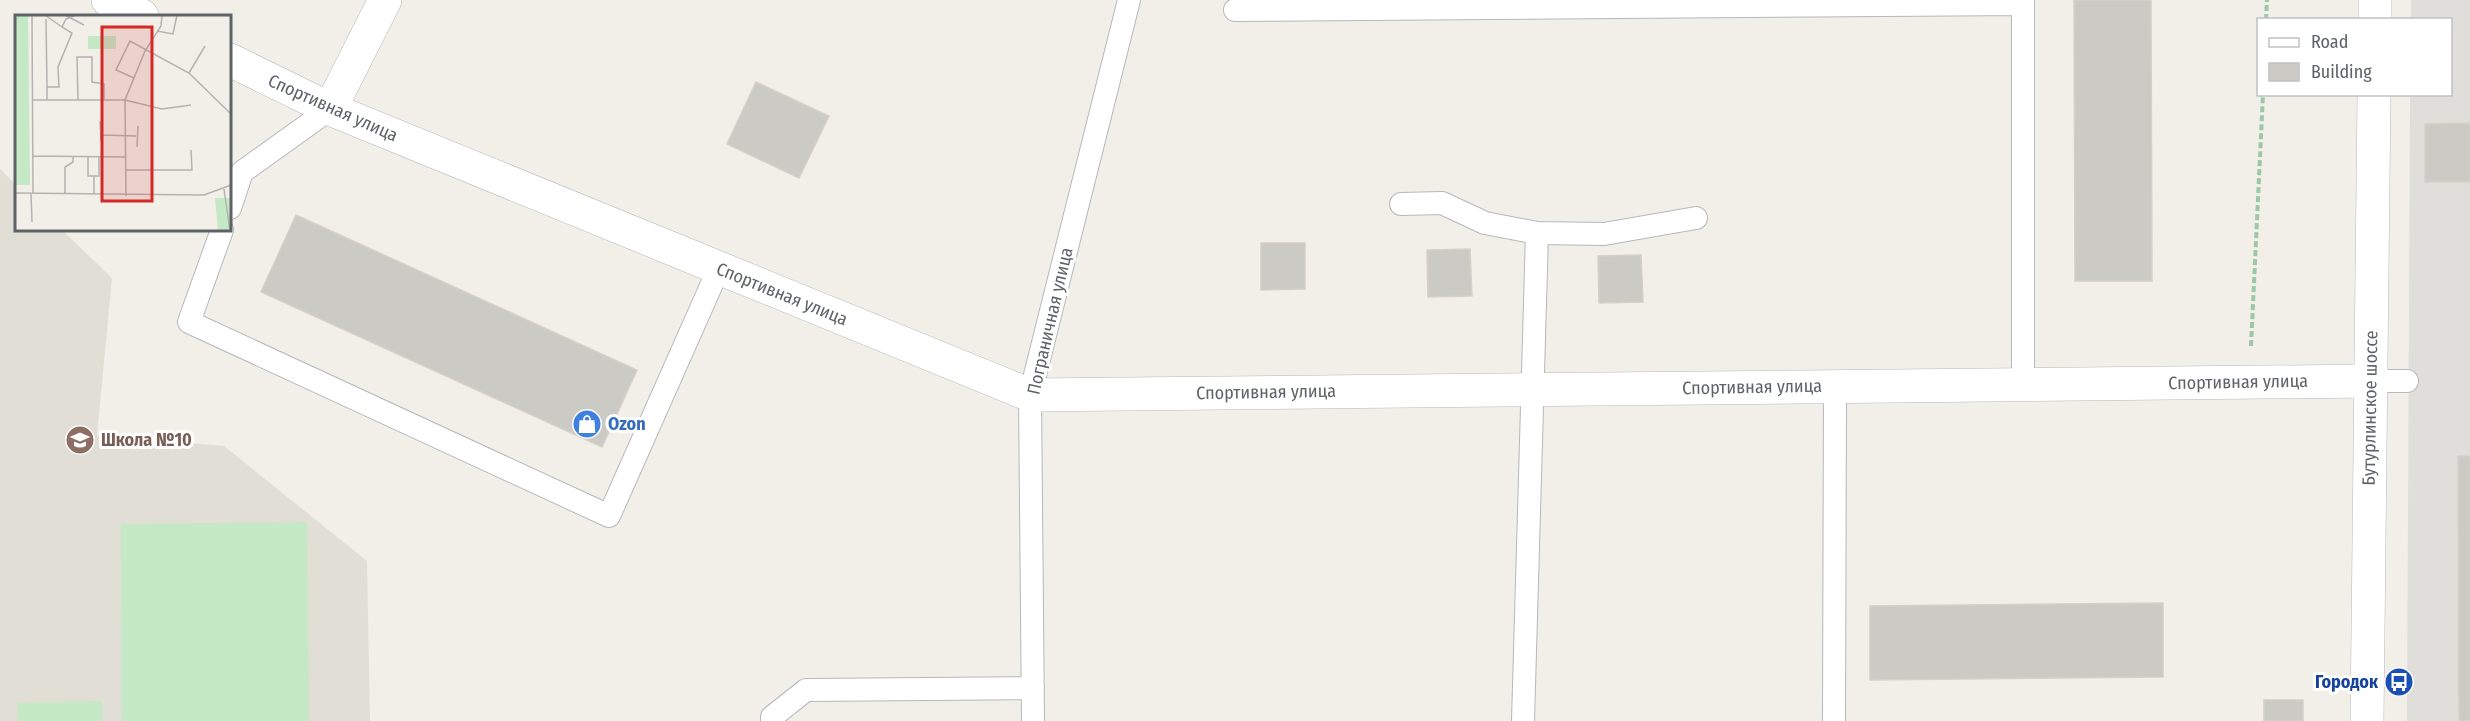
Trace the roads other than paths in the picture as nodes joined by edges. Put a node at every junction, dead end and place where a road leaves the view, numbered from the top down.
1 (108, 0) edge
2 (385, 0) edge
3 (1130, 0) edge
4 (2375, 0) edge
5 (2023, 2) edge
6 (1235, 10) dead end
7 (140, 15) edge
8 (2375, 18) edge
9 (231, 60) edge
10 (2374, 96) edge
11 (330, 110) junction
12 (1401, 204) dead end
13 (231, 205) edge
14 (1696, 218) dead end
15 (222, 231) edge
16 (1537, 233) junction
17 (719, 268) junction
18 (2370, 381) junction
19 (2407, 381) dead end
20 (2023, 385) junction
21 (1835, 387) junction
22 (1533, 390) junction
23 (1030, 395) junction
24 (1033, 688) junction
25 (772, 721) edge
26 (1033, 721) edge
27 (1523, 721) edge
28 (1834, 721) edge
29 (2367, 721) edge

1 - 7 street
2 - 11 street
3 - 23 lane, Пограничная улица
4 - 8 street
5 - 6 lane
5 - 20 lane
9 - 11 street, Спортивная улица
10 - 18 street, Бутурлинское шоссе
11 - 13 lane
11 - 17 street, Спортивная улица
12 - 16 lane
14 - 16 lane
15 - 17 lane
16 - 22 lane
17 - 23 street, Спортивная улица
18 - 19 lane
18 - 20 street, Спортивная улица
18 - 29 street, Бутурлинское шоссе
20 - 21 street, Спортивная улица
21 - 22 street, Спортивная улица
21 - 28 lane
22 - 23 street, Спортивная улица
22 - 27 lane
23 - 24 lane, Пограничная улица
24 - 25 lane
24 - 26 lane, Пограничная улица

